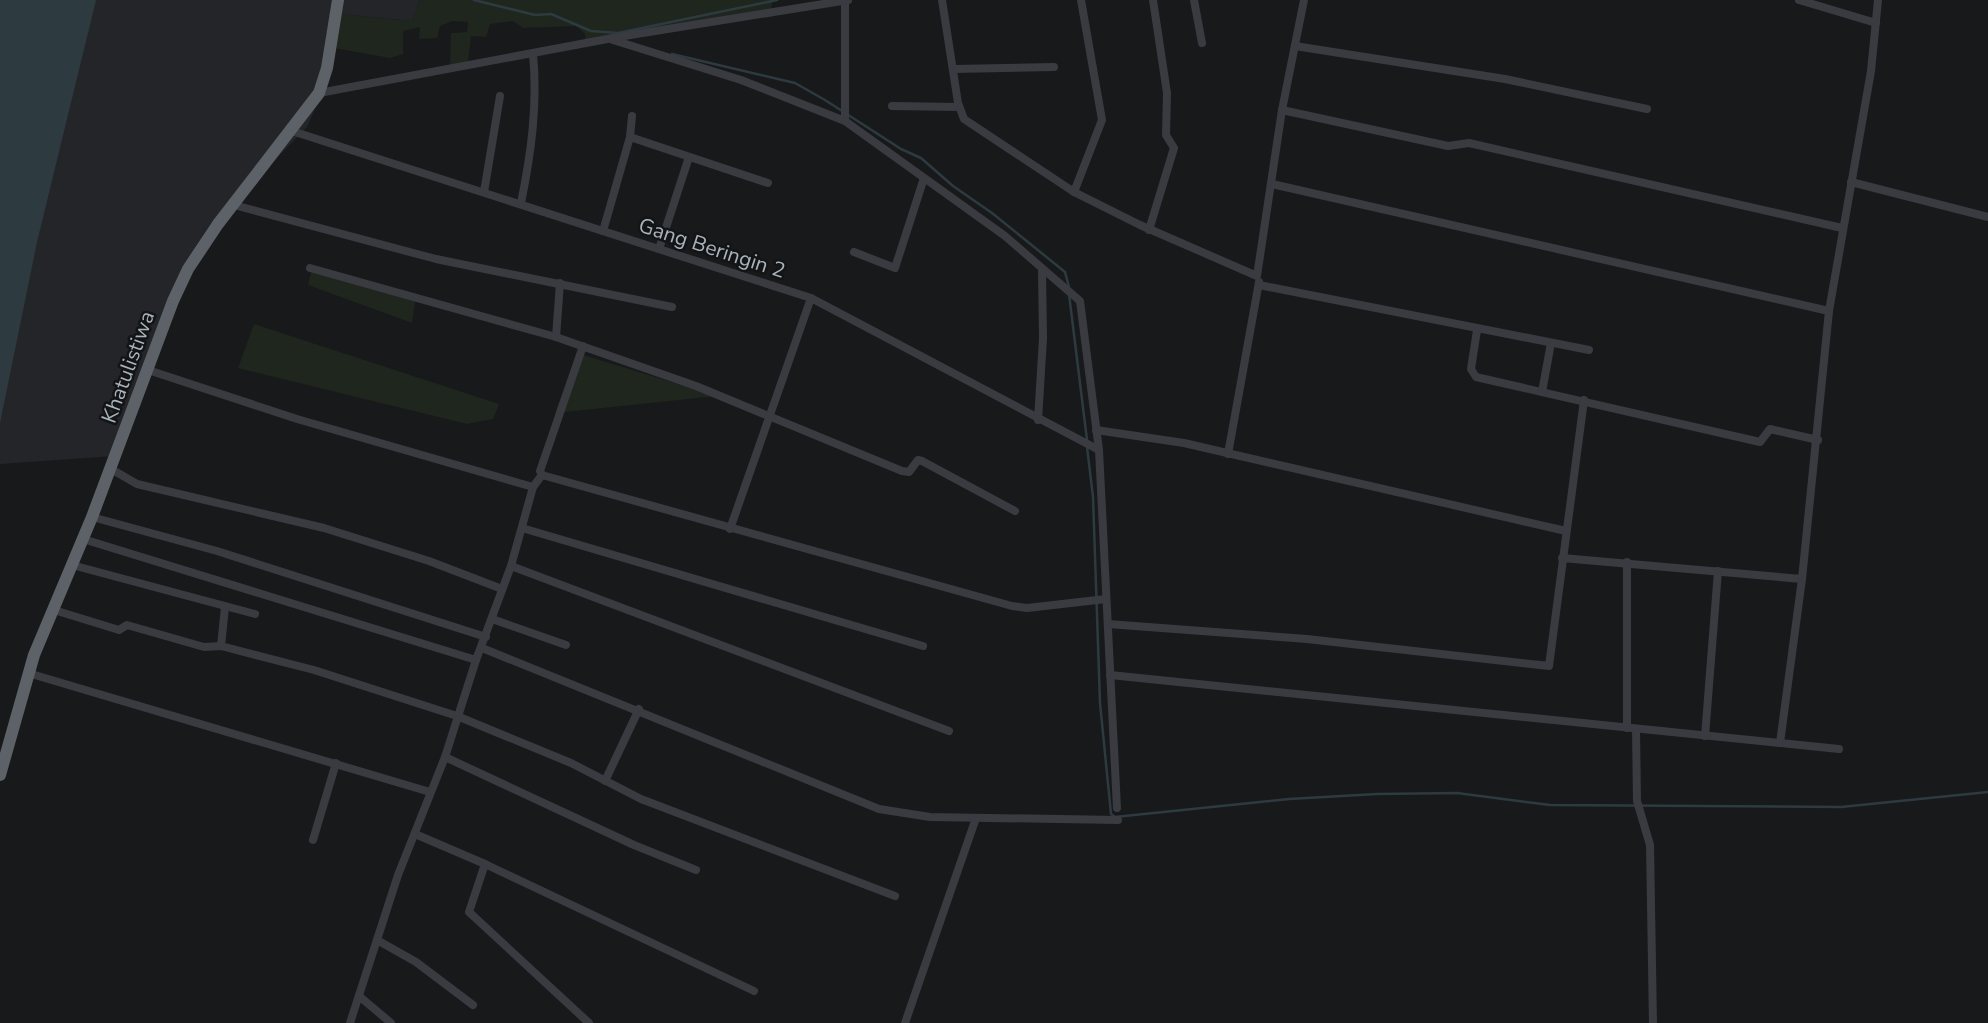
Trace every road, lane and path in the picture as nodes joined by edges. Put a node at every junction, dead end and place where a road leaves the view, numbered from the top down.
1 (338, 0) edge
2 (847, 0) edge
3 (942, 0) edge
4 (1082, 0) edge
5 (1153, 0) edge
6 (1194, 0) edge
7 (1304, 0) edge
8 (1799, 0) edge
9 (1878, 0) edge
10 (1875, 23) junction
11 (614, 38) junction
12 (1202, 43) dead end
13 (1295, 46) junction
14 (533, 54) junction
15 (1054, 67) dead end
16 (953, 69) junction
17 (319, 93) junction
18 (500, 96) dead end
19 (892, 106) dead end
20 (959, 107) junction
21 (1647, 109) dead end
22 (1282, 110) junction
23 (632, 116) dead end
24 (845, 119) junction
25 (292, 131) junction
26 (631, 137) junction
27 (689, 157) junction
28 (924, 178) junction
29 (1851, 181) junction
30 (768, 183) dead end
31 (1272, 184) junction
32 (484, 192) junction
33 (1074, 192) junction
34 (521, 204) junction
35 (234, 205) junction
36 (1988, 216) edge
37 (1842, 228) junction
38 (1149, 230) junction
39 (603, 231) junction
40 (659, 249) junction
41 (854, 252) dead end
42 (310, 268) dead end
43 (1042, 270) junction
44 (1258, 280) junction
45 (560, 283) junction
46 (811, 298) junction
47 (672, 307) dead end
48 (1829, 311) junction
49 (1477, 330) junction
50 (556, 337) junction
51 (1551, 343) junction
52 (583, 346) junction
53 (1589, 350) dead end
54 (148, 370) junction
55 (1542, 392) junction
56 (1584, 400) junction
57 (769, 415) junction
58 (1038, 420) junction
59 (1096, 430) junction
60 (1818, 440) junction
61 (1095, 449) junction
62 (1228, 454) junction
63 (111, 469) junction
64 (542, 475) junction
65 (533, 488) junction
66 (1015, 511) dead end
67 (92, 517) junction
68 (522, 528) junction
69 (730, 529) junction
70 (1566, 531) junction
71 (83, 539) junction
72 (1562, 558) junction
73 (1627, 562) junction
74 (72, 565) junction
75 (511, 566) junction
76 (1718, 571) junction
77 (1802, 579) junction
78 (502, 589) junction
79 (1104, 599) junction
80 (225, 607) junction
81 (54, 610) junction
82 (255, 614) dead end
83 (492, 619) junction
84 (1108, 624) junction
85 (486, 637) junction
86 (566, 645) dead end
87 (221, 646) junction
88 (922, 646) dead end
89 (481, 648) junction
90 (476, 660) junction
91 (28, 673) junction
92 (1110, 675) junction
93 (639, 709) junction
94 (457, 716) junction
95 (1632, 729) junction
96 (949, 731) dead end
97 (1705, 736) junction
98 (1780, 743) junction
99 (1839, 749) dead end
100 (445, 757) junction
101 (336, 763) junction
102 (0, 775) edge
103 (605, 781) junction
104 (430, 792) junction
105 (1117, 808) dead end
106 (976, 818) junction
107 (1118, 820) dead end
108 (415, 834) junction
109 (313, 841) dead end
110 (485, 864) junction
111 (696, 870) dead end
112 (895, 896) dead end
113 (377, 940) junction
114 (754, 991) dead end
115 (359, 996) junction
116 (472, 1005) dead end
117 (350, 1023) edge
118 (391, 1023) edge
119 (589, 1023) edge
120 (905, 1023) edge
121 (1653, 1023) edge

1 - 17 highway, Khatulistiwa
2 - 11 street
2 - 24 street
3 - 16 street
4 - 33 street
5 - 38 street
6 - 12 street
7 - 13 street
8 - 10 street
9 - 10 street
10 - 29 street
11 - 14 street
11 - 24 street
13 - 21 street
13 - 22 street
14 - 17 street
14 - 34 street
15 - 16 street
16 - 20 street
17 - 25 highway, Khatulistiwa
18 - 32 street
19 - 20 street
20 - 33 street
22 - 31 street
22 - 37 street
23 - 26 street
24 - 28 street
25 - 32 street, Gang Beringin 2
25 - 35 highway, Khatulistiwa
26 - 27 street
26 - 39 street
27 - 30 street
27 - 40 street
28 - 41 street
28 - 43 street
29 - 36 street
29 - 37 street
31 - 44 street
31 - 48 street
32 - 34 street, Gang Beringin 2
33 - 38 street
34 - 39 street, Gang Beringin 2
35 - 45 street
35 - 54 highway, Khatulistiwa
37 - 48 street
38 - 44 street
39 - 40 street, Gang Beringin 2
40 - 46 street, Gang Beringin 2
42 - 50 street
43 - 58 street
43 - 59 street
44 - 49 street
44 - 62 street
45 - 47 street
45 - 50 street
46 - 57 street
46 - 58 street, Gang Beringin 2
48 - 60 street
49 - 51 street
49 - 55 street
50 - 52 street
51 - 53 street
51 - 55 street
52 - 57 street
52 - 64 street
54 - 63 highway, Khatulistiwa
54 - 65 street
55 - 56 street
56 - 60 street
56 - 70 street
57 - 66 street
57 - 69 street
58 - 61 street, Gang Beringin 2
59 - 61 street
59 - 62 street
60 - 77 street
61 - 79 street
62 - 70 street
63 - 67 highway, Khatulistiwa
63 - 78 street
64 - 65 street
64 - 69 street
65 - 68 street
67 - 71 highway, Khatulistiwa
67 - 85 street
68 - 75 street
68 - 88 street
69 - 79 street
70 - 72 street
71 - 74 highway, Khatulistiwa
71 - 90 street
72 - 73 street
72 - 84 street
73 - 76 street
73 - 95 street
74 - 80 street
74 - 81 highway, Khatulistiwa
75 - 78 street
75 - 96 street
76 - 77 street
76 - 97 street
77 - 98 street
78 - 83 street
79 - 84 street
80 - 82 street
80 - 87 street
81 - 87 street
81 - 91 highway, Khatulistiwa
83 - 85 street
83 - 86 street
84 - 92 street
85 - 89 street
87 - 94 street
89 - 90 street
89 - 93 street
90 - 94 street
91 - 101 street
91 - 102 highway, Khatulistiwa
92 - 95 street
92 - 105 street
93 - 103 street
93 - 106 street
94 - 100 street
94 - 103 street
95 - 97 street
95 - 121 street
97 - 98 street
98 - 99 street
100 - 104 street
100 - 111 street
101 - 104 street
101 - 109 street
103 - 112 street
104 - 108 street
106 - 107 street
106 - 120 street
108 - 110 street
108 - 113 street
110 - 114 street
110 - 119 street
113 - 115 street
113 - 116 street
115 - 117 street
115 - 118 street

